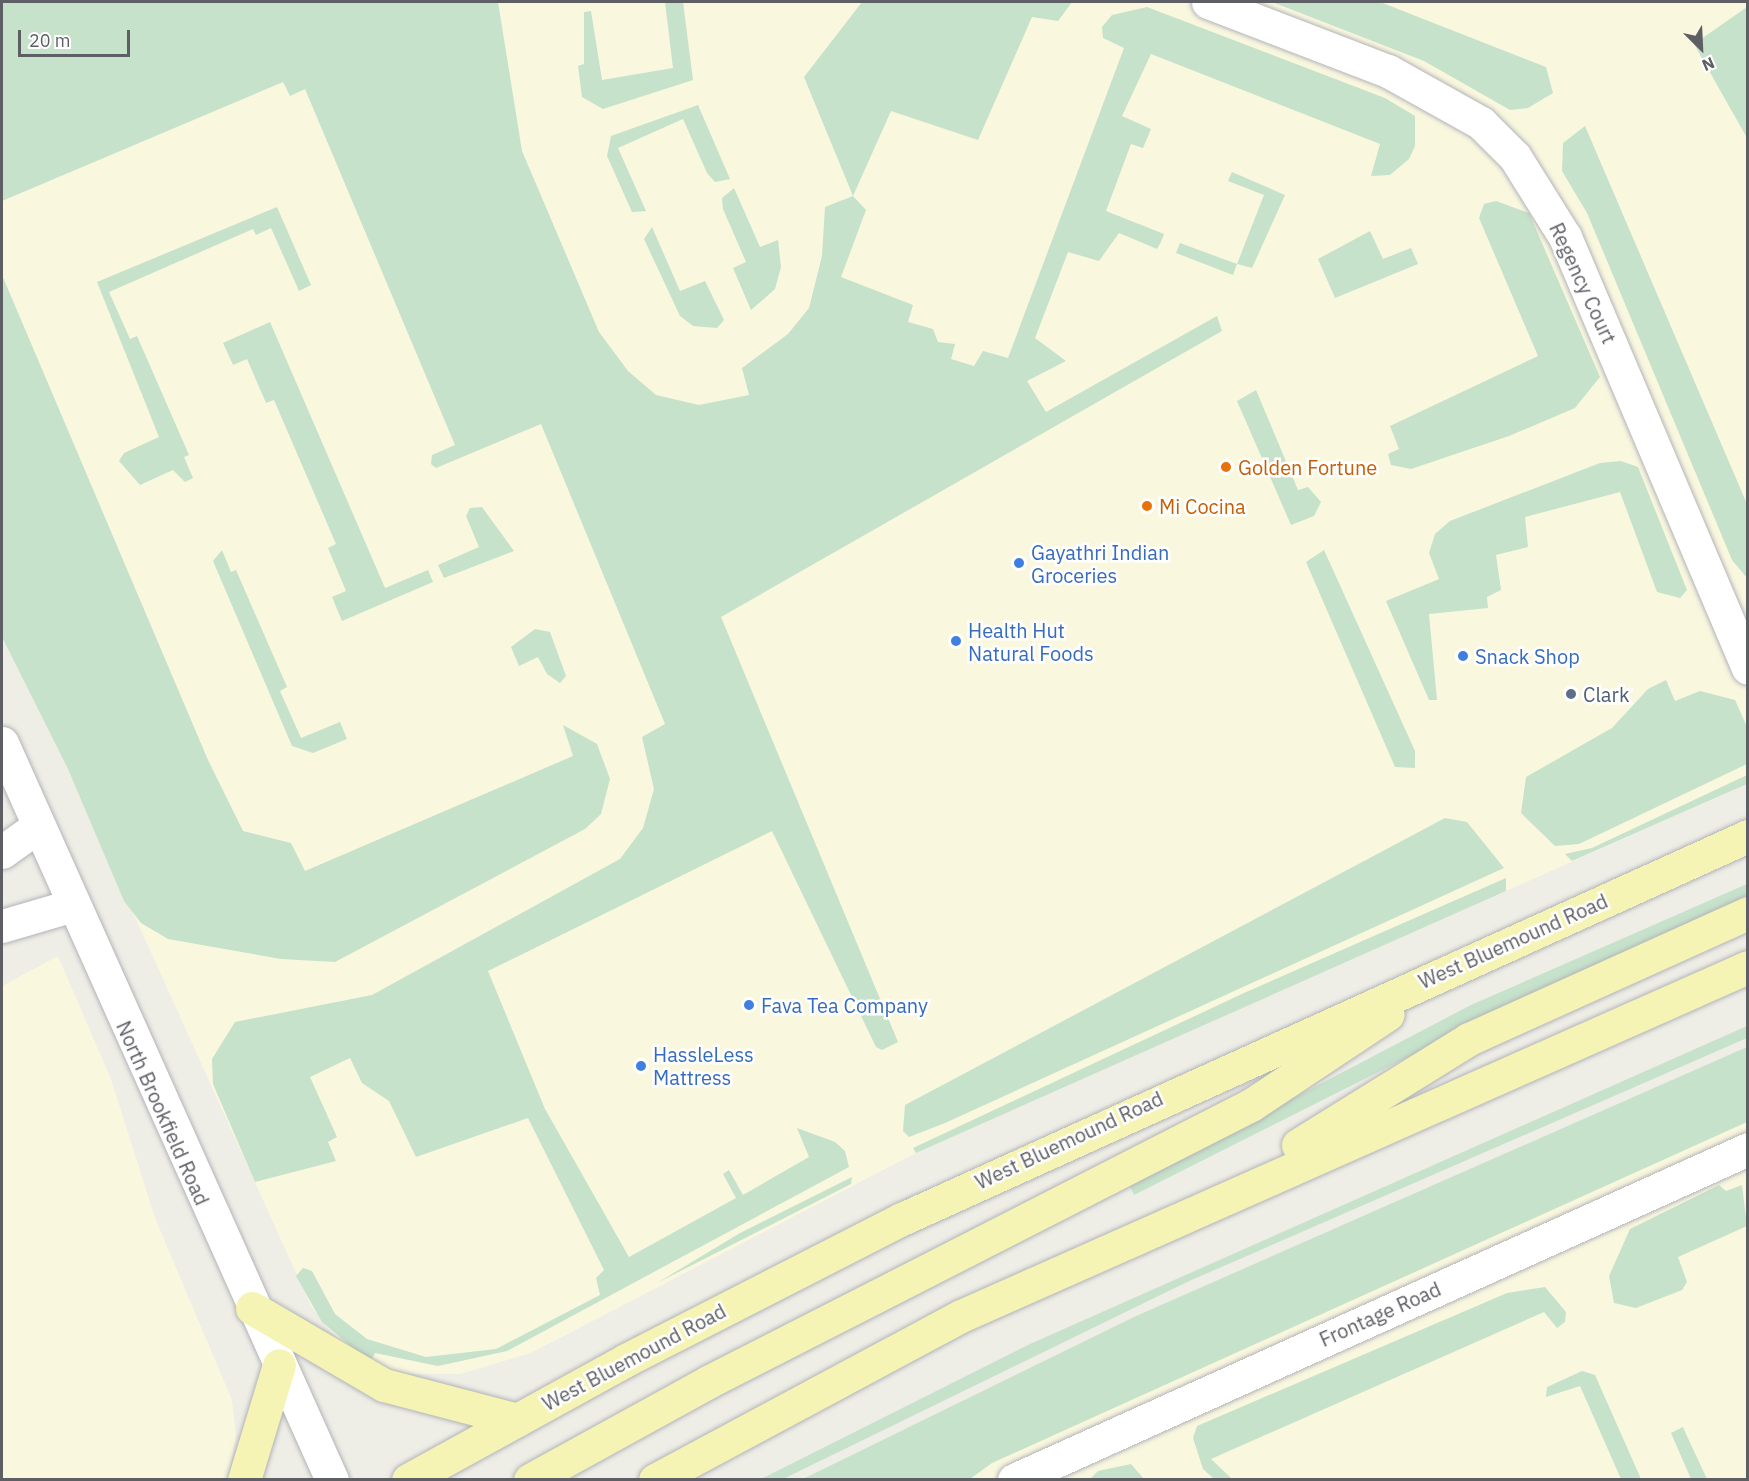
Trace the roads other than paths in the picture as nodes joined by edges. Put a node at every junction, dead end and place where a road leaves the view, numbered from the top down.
1 (1208, 2) edge
2 (1748, 668) edge
3 (2, 743) edge
4 (37, 828) junction
5 (1748, 836) edge
6 (2, 852) edge
7 (70, 906) junction
8 (1748, 913) edge
9 (2, 926) edge
10 (1464, 963) junction
11 (1748, 967) edge
12 (1748, 1149) edge
13 (1224, 1194) junction
14 (252, 1308) junction
15 (279, 1365) junction
16 (517, 1420) junction
17 (244, 1479) edge
18 (332, 1479) edge
19 (408, 1479) edge
20 (530, 1479) edge
21 (654, 1479) edge
22 (1014, 1479) edge

1 - 2 street, Regency Court
3 - 4 street, North Brookfield Road
4 - 6 street
4 - 7 street, North Brookfield Road
5 - 10 main road, West Bluemound Road
7 - 9 street
7 - 14 street, North Brookfield Road
8 - 13 main road
10 - 16 main road, West Bluemound Road
10 - 20 main road
11 - 13 main road
12 - 22 street, Frontage Road
13 - 21 main road
14 - 15 street, North Brookfield Road
14 - 16 main road
15 - 17 main road
15 - 18 street, North Brookfield Road
16 - 19 main road, West Bluemound Road

